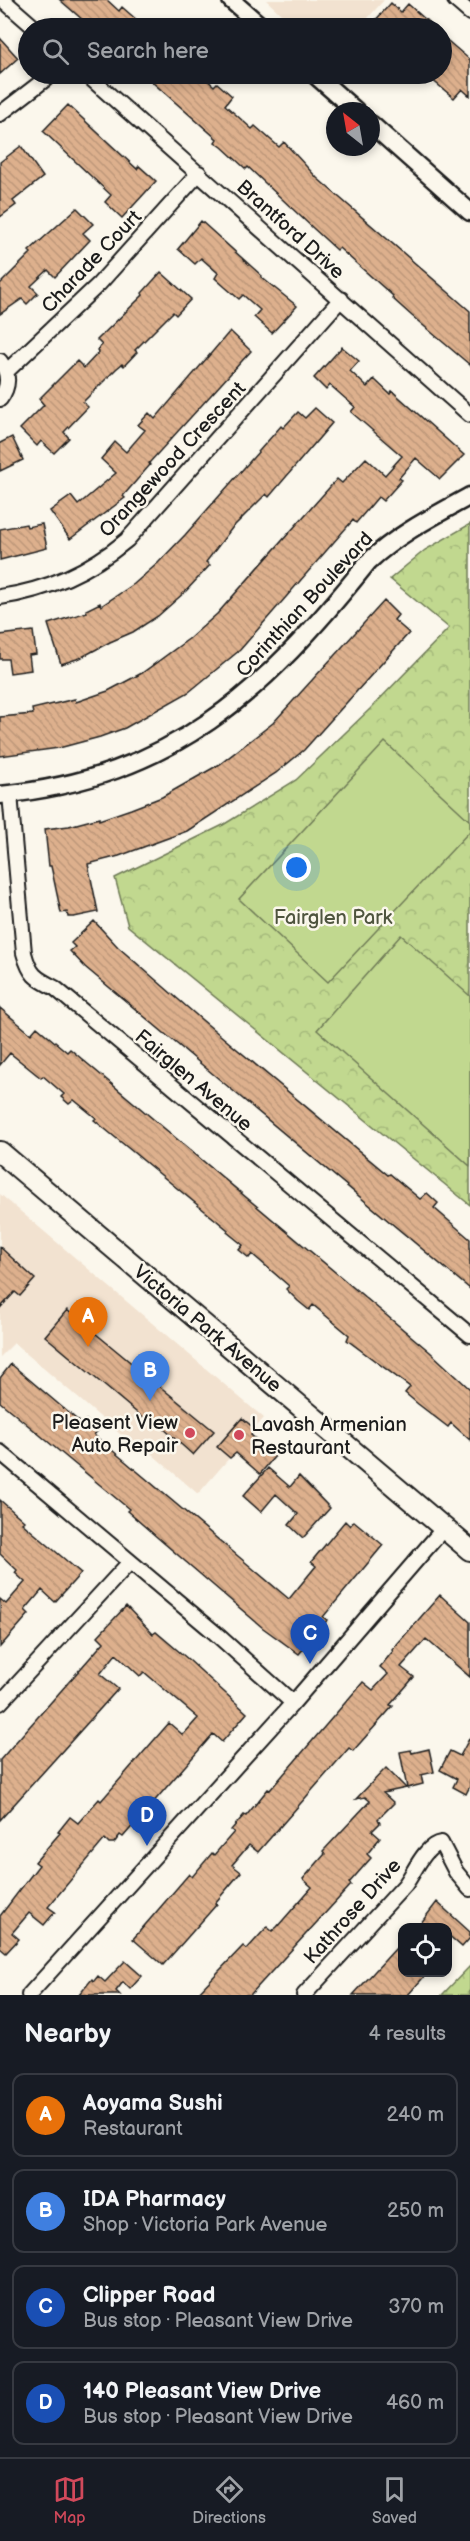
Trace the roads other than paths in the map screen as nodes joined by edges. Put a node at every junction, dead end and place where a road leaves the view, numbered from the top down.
1 (3, 0) edge
2 (231, 0) edge
3 (455, 0) edge
4 (470, 13) edge
5 (24, 18) edge
6 (252, 18) edge
7 (39, 84) edge
8 (97, 84) edge
9 (325, 84) edge
10 (346, 102) edge
11 (0, 114) edge
12 (380, 132) edge
13 (199, 173) junction
14 (470, 212) edge
15 (341, 299) junction
16 (3, 366) edge
17 (0, 399) edge
18 (470, 415) edge
19 (470, 496) edge
20 (0, 597) edge
21 (5, 795) edge
22 (0, 1152) edge
23 (470, 1335) edge
24 (0, 1452) edge
25 (444, 1528) junction
26 (470, 1550) edge
27 (129, 1563) junction
28 (0, 1703) edge
29 (293, 1703) junction
30 (470, 1889) edge
31 (29, 1995) edge
32 (304, 1995) edge

1 - 5 street
2 - 6 street
3 - 4 street
7 - 11 street
8 - 13 street, Brantford Drive
9 - 10 street
12 - 14 street
13 - 15 street, Brantford Drive
13 - 16 street, Charade Court
15 - 18 street, Brantford Drive
15 - 20 street, Orangewood Crescent
16 - 17 street, Charade Court
19 - 21 street, Corinthian Boulevard
21 - 23 street, Fairglen Avenue
22 - 25 main road, Victoria Park Avenue
24 - 27 street
25 - 26 main road, Victoria Park Avenue
25 - 29 street
27 - 28 street
27 - 29 street
29 - 31 street
30 - 32 street, Kathrose Drive

